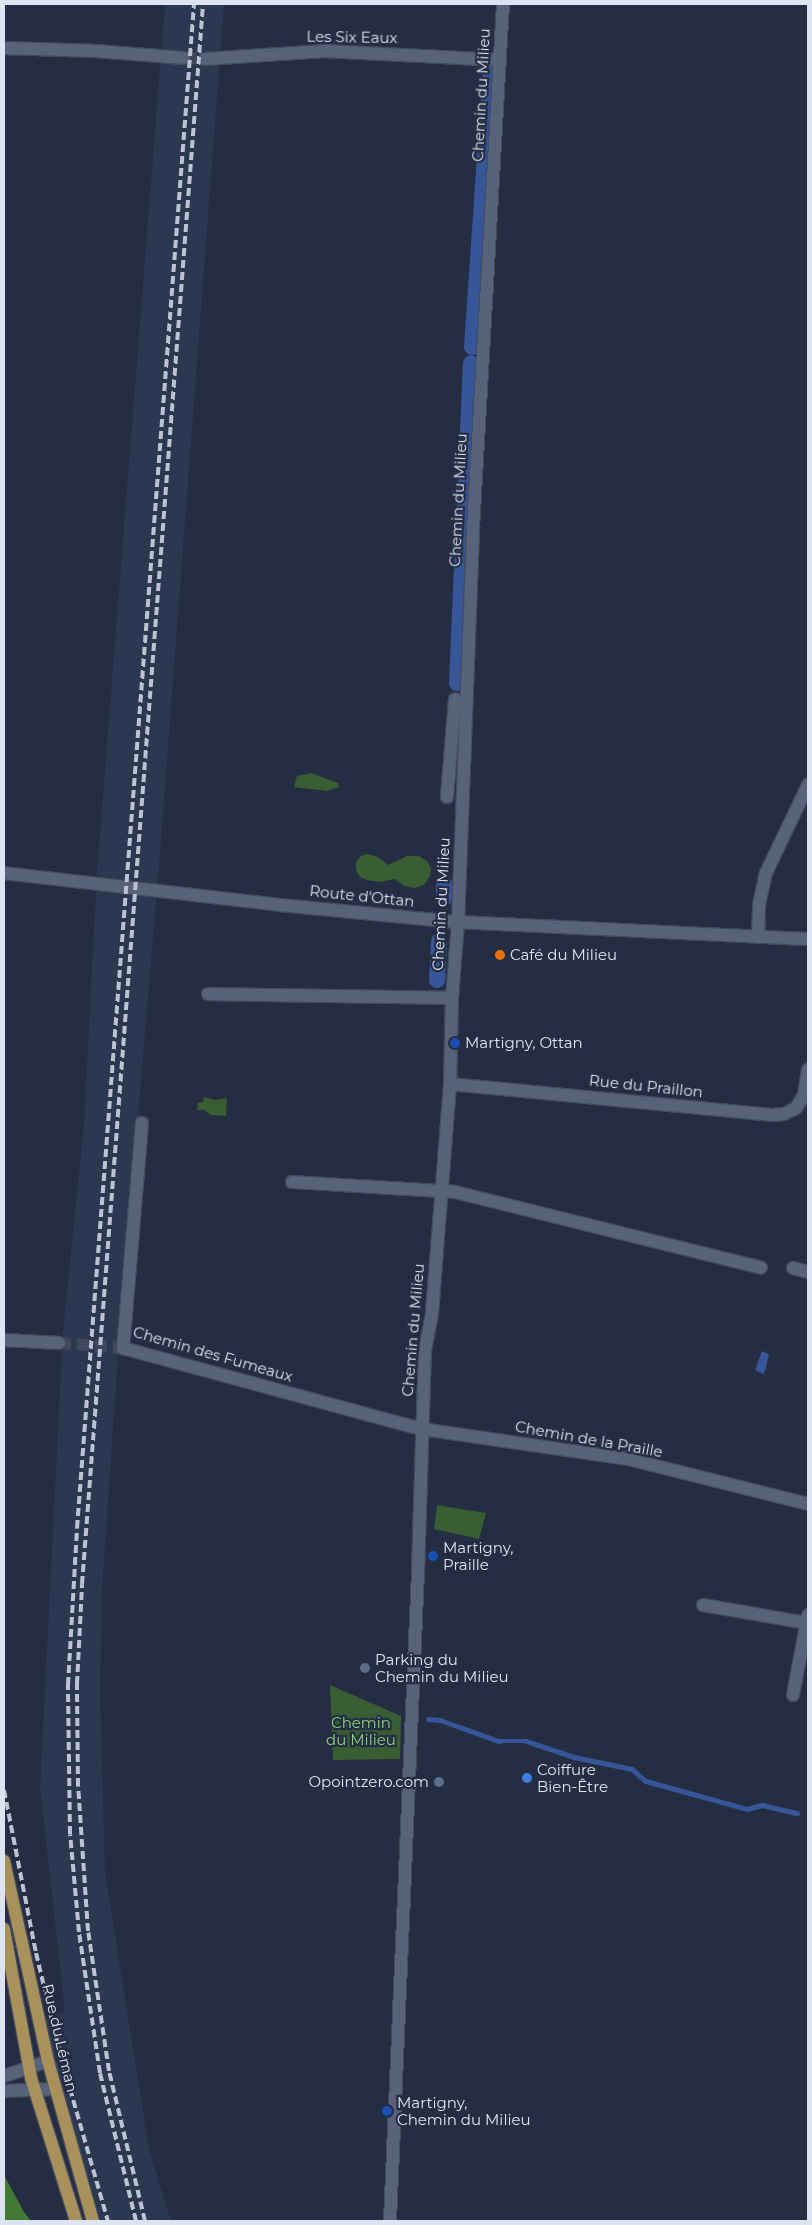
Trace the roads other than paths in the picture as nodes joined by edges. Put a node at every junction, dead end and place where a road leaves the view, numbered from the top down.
1 (503, 4) edge
2 (4, 48) edge
3 (184, 58) tunnel mouth
4 (205, 59) tunnel mouth
5 (499, 60) junction
6 (455, 699) dead end
7 (808, 785) edge
8 (447, 797) dead end
9 (4, 873) edge
10 (458, 922) junction
11 (758, 937) junction
12 (808, 939) edge
13 (208, 994) dead end
14 (452, 998) junction
15 (808, 1069) edge
16 (450, 1084) junction
17 (142, 1123) dead end
18 (292, 1182) dead end
19 (441, 1191) junction
20 (761, 1268) dead end
21 (793, 1268) dead end
22 (808, 1272) edge
23 (4, 1340) edge
24 (59, 1343) tunnel mouth
25 (422, 1429) junction
26 (808, 1504) edge
27 (703, 1605) dead end
28 (807, 1619) edge
29 (793, 1694) dead end
30 (4, 1861) edge
31 (4, 1929) edge
32 (48, 2061) junction
33 (29, 2066) junction
34 (4, 2076) edge
35 (34, 2089) junction
36 (55, 2089) junction
37 (4, 2091) edge
38 (76, 2221) edge
39 (93, 2221) edge
40 (390, 2221) edge

1 - 5 street, Chemin du Milieu
2 - 3 street
4 - 5 street, Les Six Eaux
5 - 10 street, Chemin du Milieu
6 - 8 street
7 - 11 street
9 - 10 street, Route d'Ottan
10 - 11 street, Route d'Ottan
10 - 14 street, Chemin du Milieu
11 - 12 street, Route d'Ottan
13 - 14 street
14 - 16 street, Chemin du Milieu
15 - 16 street, Rue du Praillon
16 - 19 street, Chemin du Milieu
17 - 25 street, Chemin des Fumeaux
18 - 19 street
19 - 20 street
19 - 25 street, Chemin du Milieu
21 - 22 street
23 - 24 street
25 - 26 street, Chemin de la Praille
25 - 40 street, Chemin du Milieu
27 - 28 street
28 - 29 street
30 - 32 main road, Rue du Léman
31 - 33 main road
32 - 33 street
32 - 36 main road, Rue du Léman
33 - 34 street
33 - 35 main road
35 - 36 street
35 - 37 street
35 - 38 main road
36 - 39 main road, Rue du Léman

